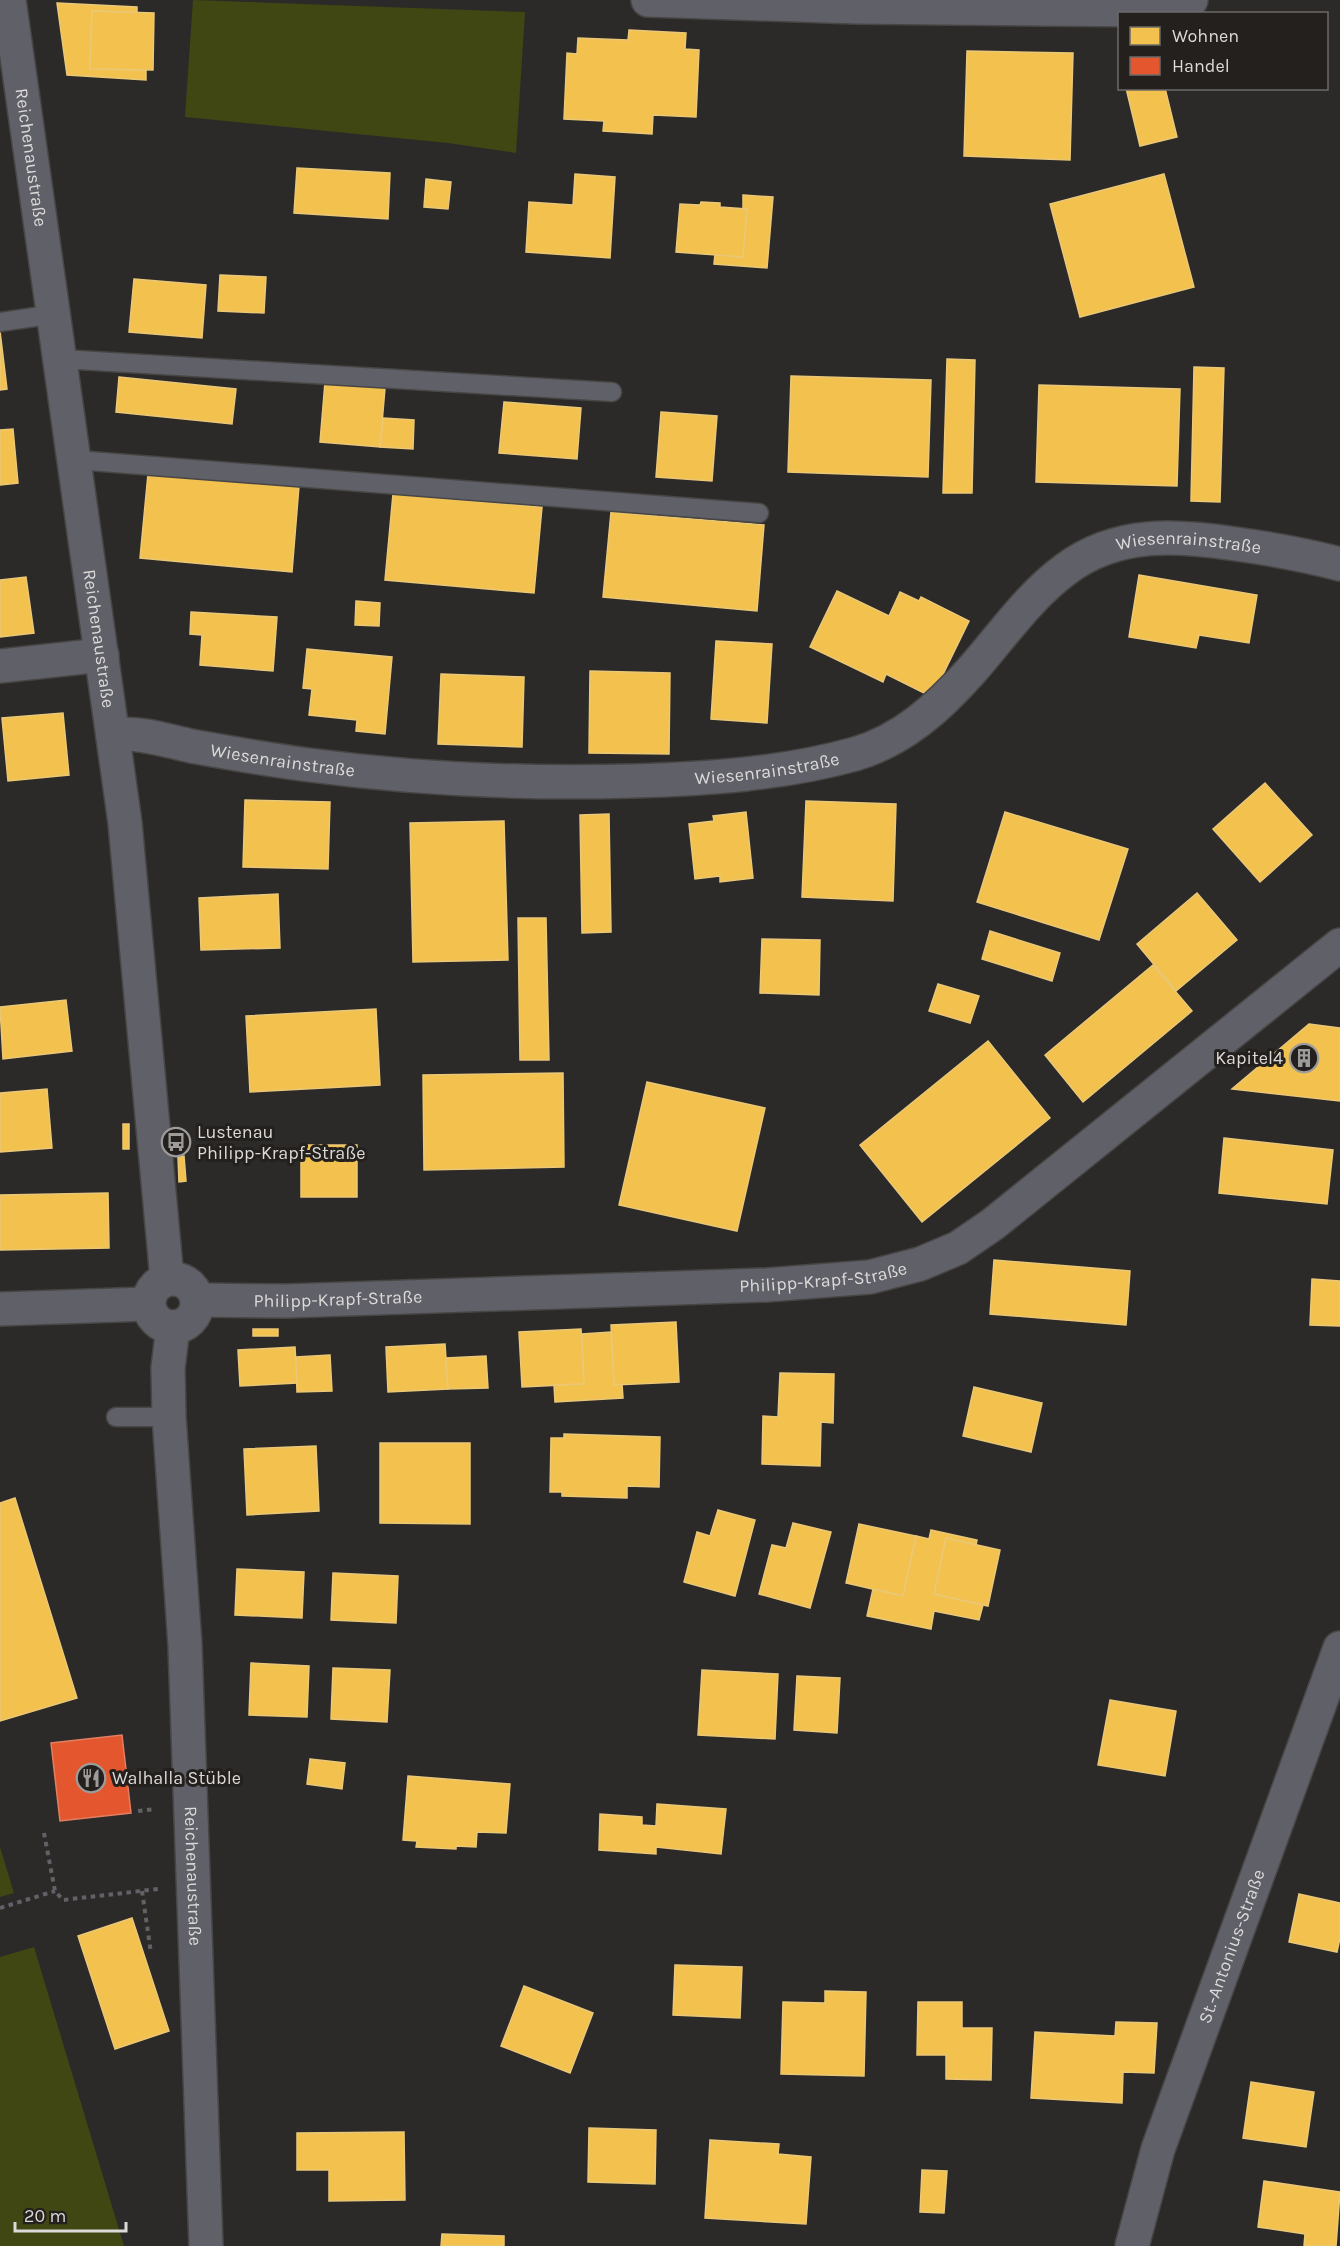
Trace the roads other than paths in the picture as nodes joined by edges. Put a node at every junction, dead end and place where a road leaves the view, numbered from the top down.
1 (9, 0) edge
2 (648, 0) edge
3 (1191, 0) edge
4 (765, 1) edge
5 (55, 314) junction
6 (0, 322) edge
7 (61, 359) junction
8 (612, 392) dead end
9 (76, 460) junction
10 (759, 513) dead end
11 (1340, 564) edge
12 (102, 656) junction
13 (0, 666) edge
14 (113, 735) junction
15 (1340, 945) edge
16 (157, 1292) junction
17 (197, 1300) junction
18 (0, 1309) edge
19 (173, 1327) junction
20 (169, 1417) junction
21 (116, 1418) dead end
22 (1340, 1648) edge
23 (207, 2246) edge
24 (1132, 2246) edge

1 - 5 street, Reichenaustraße
2 - 4 street
3 - 4 street
5 - 6 lane
5 - 7 street, Reichenaustraße
7 - 8 lane
7 - 9 street, Reichenaustraße
9 - 10 lane
9 - 12 street, Reichenaustraße
11 - 14 street, Wiesenrainstraße
12 - 13 street
12 - 14 street, Reichenaustraße
14 - 16 street, Reichenaustraße
15 - 17 street, Philipp-Krapf-Straße
16 - 17 street
16 - 18 street
16 - 19 street
17 - 19 street
19 - 20 street, Reichenaustraße
20 - 21 lane
20 - 23 street, Reichenaustraße
22 - 24 street, St.-Antonius-Straße

